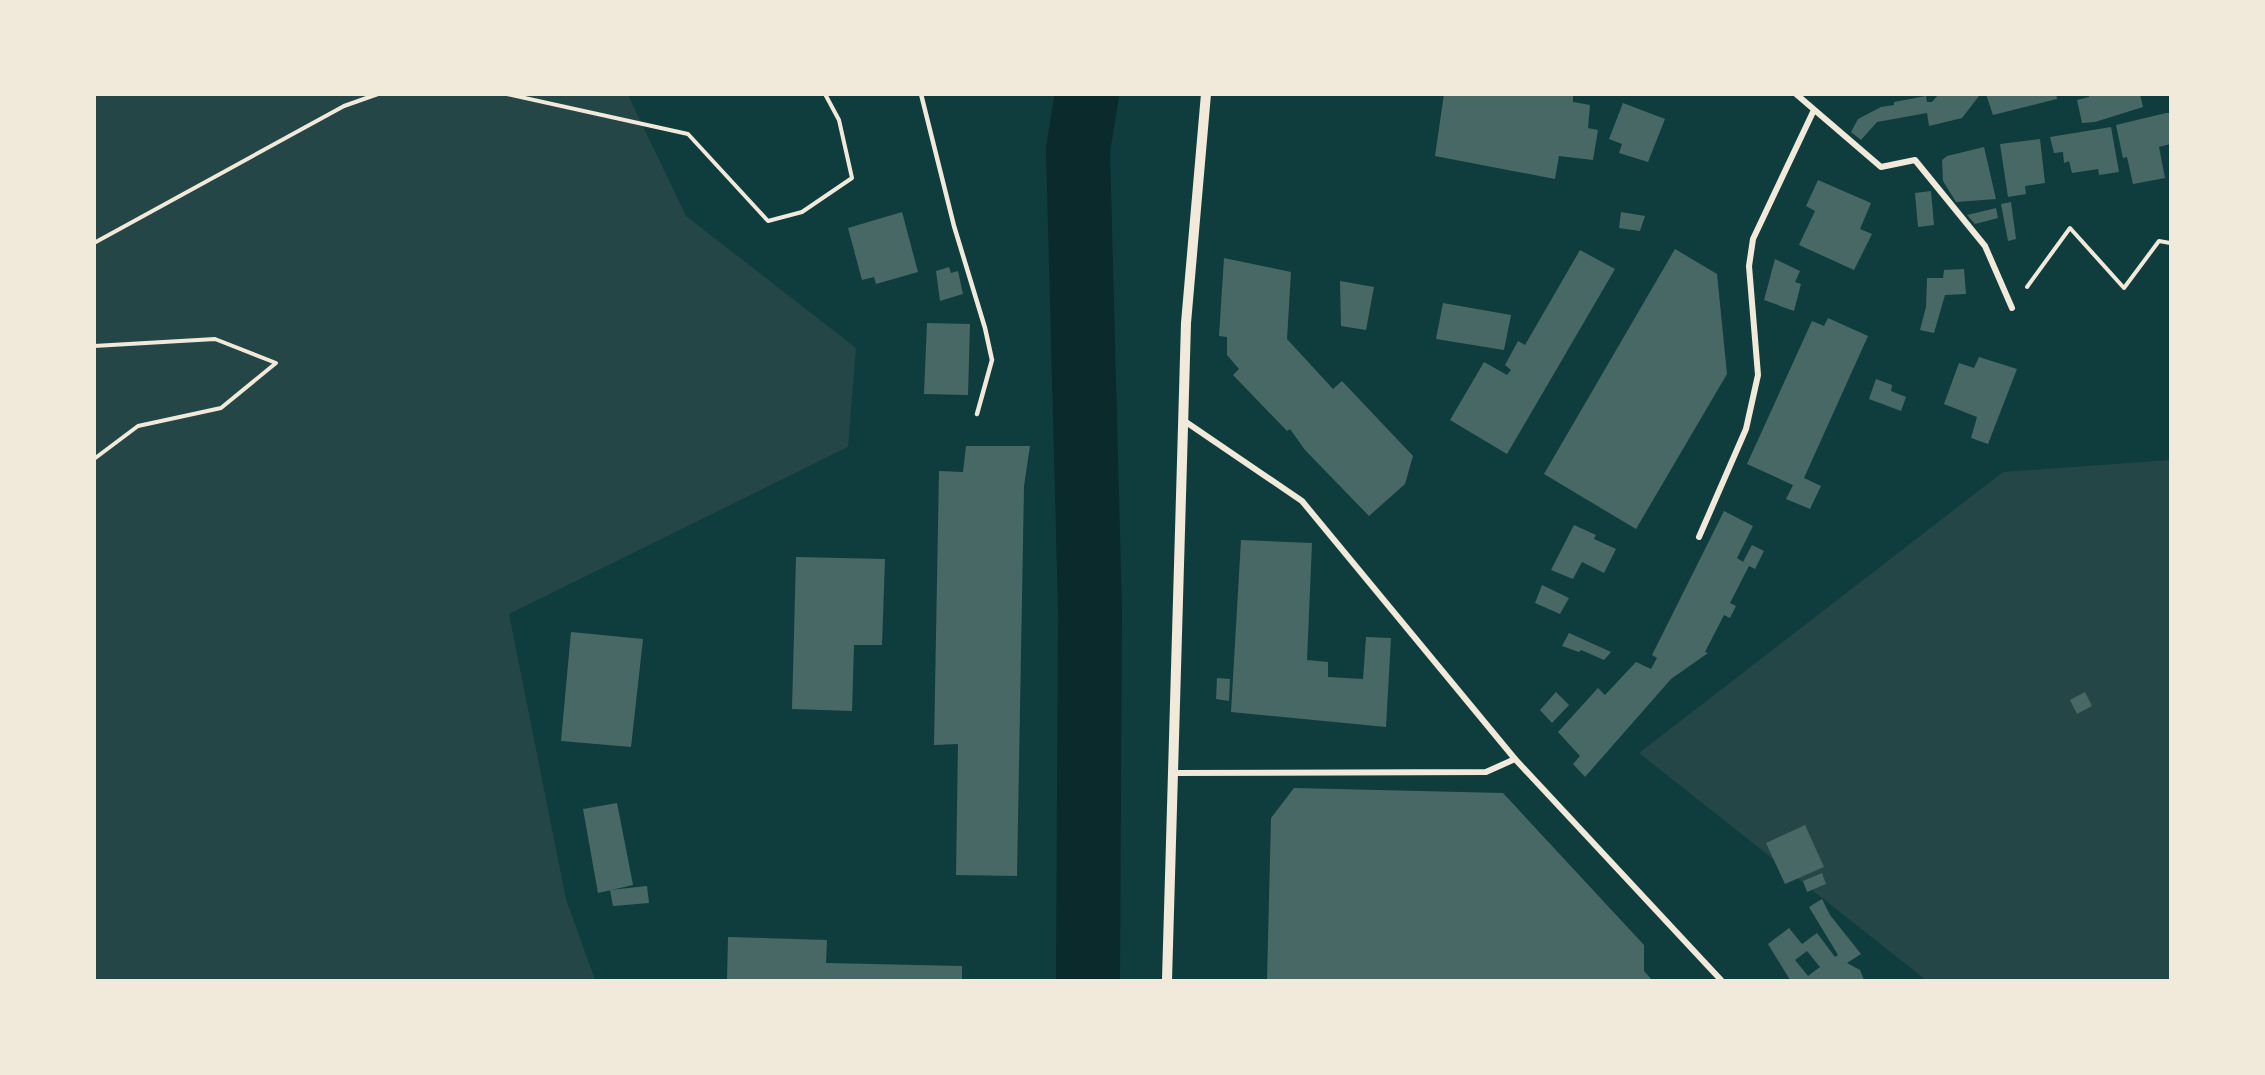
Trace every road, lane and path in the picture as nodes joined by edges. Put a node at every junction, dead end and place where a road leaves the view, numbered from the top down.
1 (378, 94) edge
2 (507, 94) edge
3 (825, 94) edge
4 (921, 94) edge
5 (1206, 94) edge
6 (1796, 94) edge
7 (1813, 112) junction
8 (94, 243) edge
9 (2170, 243) edge
10 (2012, 308) joint
11 (94, 346) edge
12 (977, 414) dead end
13 (1182, 419) junction
14 (94, 459) edge
15 (1699, 537) dead end
16 (1515, 759) junction
17 (1174, 773) junction
18 (1167, 981) edge
19 (1721, 981) edge

1 - 8 path
2 - 3 path
4 - 12 lane
5 - 13 street
6 - 7 street
7 - 10 street
7 - 15 street
9 - 10 path
11 - 14 path
13 - 16 street
13 - 17 street
16 - 17 street
16 - 19 street
17 - 18 street

